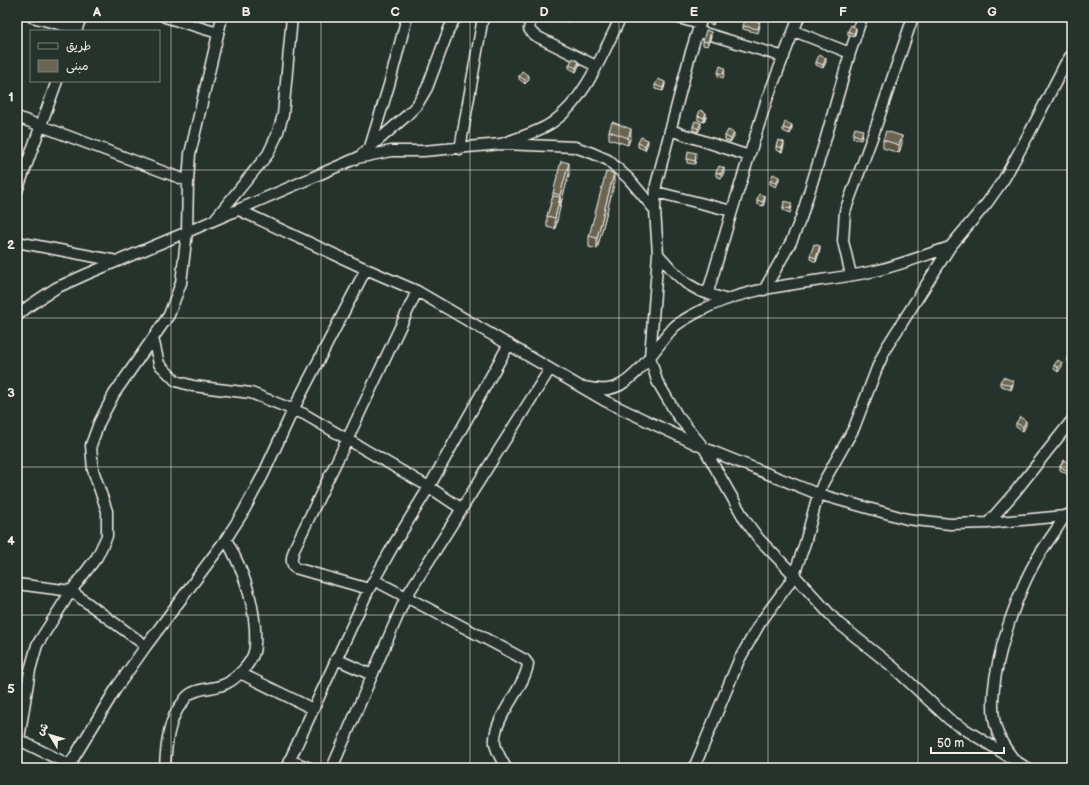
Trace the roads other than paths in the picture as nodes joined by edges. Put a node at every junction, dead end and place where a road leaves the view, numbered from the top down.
1 (32, 17) edge
2 (81, 17) edge
3 (165, 17) edge
4 (222, 17) edge
5 (292, 17) edge
6 (407, 17) edge
7 (458, 17) edge
8 (483, 17) edge
9 (531, 17) edge
10 (621, 17) edge
11 (675, 17) edge
12 (799, 17) edge
13 (862, 17) edge
14 (913, 17) edge
15 (700, 24) edge
16 (76, 30) edge
17 (794, 31) junction
18 (218, 33) junction
19 (850, 53) junction
20 (1072, 54) edge
21 (784, 57) junction
22 (596, 66) junction
23 (57, 82) edge
24 (17, 117) edge
25 (40, 127) junction
26 (670, 130) junction
27 (501, 144) junction
28 (370, 147) junction
29 (460, 149) junction
30 (749, 156) junction
31 (357, 158) junction
32 (188, 181) junction
33 (17, 191) edge
34 (656, 192) junction
35 (239, 210) junction
36 (655, 210) junction
37 (732, 211) junction
38 (214, 220) junction
39 (187, 232) junction
40 (17, 242) edge
41 (950, 247) junction
42 (658, 254) junction
43 (117, 261) junction
44 (366, 270) junction
45 (851, 275) junction
46 (764, 290) junction
47 (417, 291) junction
48 (708, 292) junction
49 (724, 299) junction
50 (17, 316) edge
51 (153, 338) junction
52 (509, 344) junction
53 (650, 357) junction
54 (550, 369) junction
55 (578, 386) junction
56 (293, 410) junction
57 (1072, 420) edge
58 (348, 438) junction
59 (704, 448) junction
60 (429, 487) junction
61 (818, 494) junction
62 (462, 509) junction
63 (1069, 515) edge
64 (988, 523) junction
65 (226, 539) junction
66 (794, 575) junction
67 (17, 584) edge
68 (371, 585) junction
69 (71, 591) junction
70 (406, 597) junction
71 (146, 646) junction
72 (336, 659) junction
73 (240, 673) junction
74 (372, 675) junction
75 (313, 709) junction
76 (18, 739) edge
77 (1017, 763) junction
78 (287, 764) edge
79 (73, 766) edge
80 (165, 768) edge
81 (310, 768) edge
82 (332, 768) edge
83 (506, 768) edge
84 (694, 768) edge
85 (1027, 768) edge

1 - 16 street
2 - 16 street
3 - 18 street
4 - 18 street
5 - 38 street
6 - 28 street
7 - 28 street
8 - 29 street
9 - 22 street
10 - 22 street
11 - 15 street
12 - 17 street
13 - 19 street
14 - 45 street
15 - 21 street
15 - 26 street
17 - 19 street
17 - 21 street
18 - 32 street
19 - 46 street
20 - 41 street
21 - 30 street
22 - 27 street
23 - 25 street
24 - 25 street
25 - 32 street
25 - 33 street
26 - 30 street
26 - 34 street
27 - 29 street
27 - 36 street
28 - 31 street
29 - 31 street
30 - 37 street
31 - 35 street
32 - 39 street
34 - 36 street
34 - 37 street
35 - 38 street
35 - 44 street
36 - 42 street
37 - 48 street
38 - 39 street
39 - 43 street
39 - 51 street
40 - 43 street
41 - 45 street
41 - 61 street
42 - 48 street
42 - 53 street
43 - 50 street
44 - 47 street
44 - 56 street
45 - 46 street
46 - 49 street
47 - 52 street
47 - 58 street
48 - 49 street
49 - 53 street
51 - 56 street
51 - 69 street
52 - 54 street
52 - 60 street
53 - 55 street
53 - 59 street
54 - 55 street
54 - 62 street
55 - 59 street
56 - 58 street
56 - 65 street
57 - 64 street
58 - 60 street
58 - 68 street
59 - 61 street
59 - 66 street
60 - 62 street
60 - 68 street
61 - 64 street
61 - 66 street
62 - 70 street
63 - 64 street
63 - 77 street
65 - 71 street
65 - 73 street
66 - 77 street
66 - 84 street
67 - 69 street
68 - 70 street
68 - 72 street
69 - 71 street
69 - 76 street
70 - 74 street
70 - 83 street
71 - 79 street
72 - 74 street
72 - 75 street
73 - 75 street
73 - 80 street
74 - 82 street
75 - 78 street
76 - 79 street
77 - 85 street
78 - 81 street

